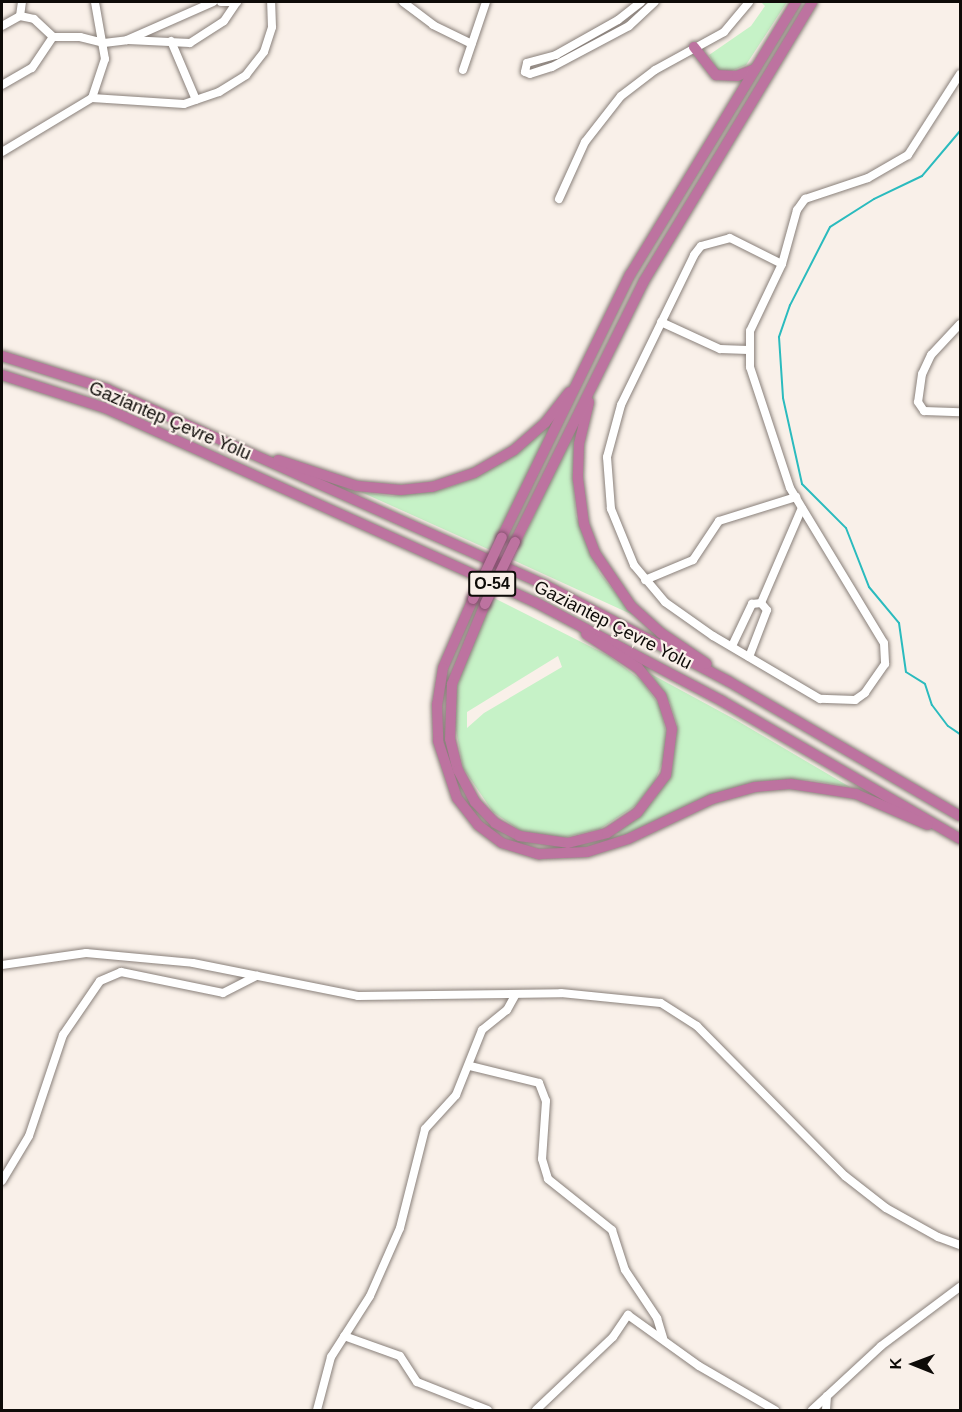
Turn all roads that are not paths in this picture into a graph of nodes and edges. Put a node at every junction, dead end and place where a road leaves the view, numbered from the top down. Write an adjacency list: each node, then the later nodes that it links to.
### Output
1 (21, 2): 14 (street)
2 (95, 2): 19 (street)
3 (213, 2): 17 (street)
4 (221, 2): 5 (street)
5 (237, 2): 18 (street)
6 (271, 2): 27 (street)
7 (403, 2): 20 (street)
8 (486, 2): 20 (street)
9 (640, 2): 10 (street)
10 (655, 2)
11 (749, 2): 21 (street)
12 (796, 2): 22 (highway)
13 (812, 2): 34 (highway)
14 (20, 16): 15 (street); 16 (street)
15 (2, 26)
16 (53, 37): 19 (street); 25 (street)
17 (127, 40): 18 (street); 19 (street)
18 (171, 41): 27 (street)
19 (104, 43): 26 (street)
20 (472, 44): 23 (street)
21 (694, 47): 22 (highway); 29 (street)
22 (755, 69): 33 (highway)
23 (463, 70)
24 (960, 74): 30 (street)
25 (2, 85)
26 (92, 98): 27 (street); 28 (street)
27 (196, 100)
28 (2, 152)
29 (559, 199)
30 (782, 264): 31 (street); 35 (street)
31 (661, 322): 35 (street); 42 (street)
32 (960, 324): 38 (street)
33 (604, 329): 39 (highway); 49 (highway, bridge)
34 (617, 334): 43 (highway, bridge); 47 (highway)
35 (747, 350): 40 (street)
36 (2, 356): 39 (highway, Gaziantep Çevre Yolu / O-54)
37 (2, 375): 43 (highway, Gaziantep Çevre Yolu / O-54)
38 (960, 412)
39 (256, 455): 47 (highway, Gaziantep Çevre Yolu / O-54)
40 (795, 497): 41 (street); 42 (street)
41 (802, 508): 44 (street); 46 (street)
42 (645, 580): 45 (street)
43 (535, 602): 49 (highway, Gaziantep Çevre Yolu / O-54)
44 (761, 603): 45 (street); 46 (street)
45 (732, 646): 46 (street)
46 (749, 657)
47 (728, 681): 48 (highway, Gaziantep Çevre Yolu / O-54)
48 (960, 816)
49 (940, 828): 50 (highway, Gaziantep Çevre Yolu / O-54)
50 (960, 839)
51 (2, 965): 52 (street)
52 (257, 976): 53 (street); 55 (street)
53 (516, 994): 54 (street); 56 (street)
54 (470, 1066): 58 (street); 59 (street)
55 (2, 1181)
56 (960, 1245)
57 (960, 1287): 60 (street)
58 (344, 1336): 61 (street); 62 (street)
59 (663, 1338): 63 (street); 64 (street)
60 (827, 1396): 65 (street); 66 (street)
61 (317, 1410)
62 (488, 1410)
63 (536, 1410)
64 (775, 1410)
65 (812, 1410)
66 (826, 1410)

